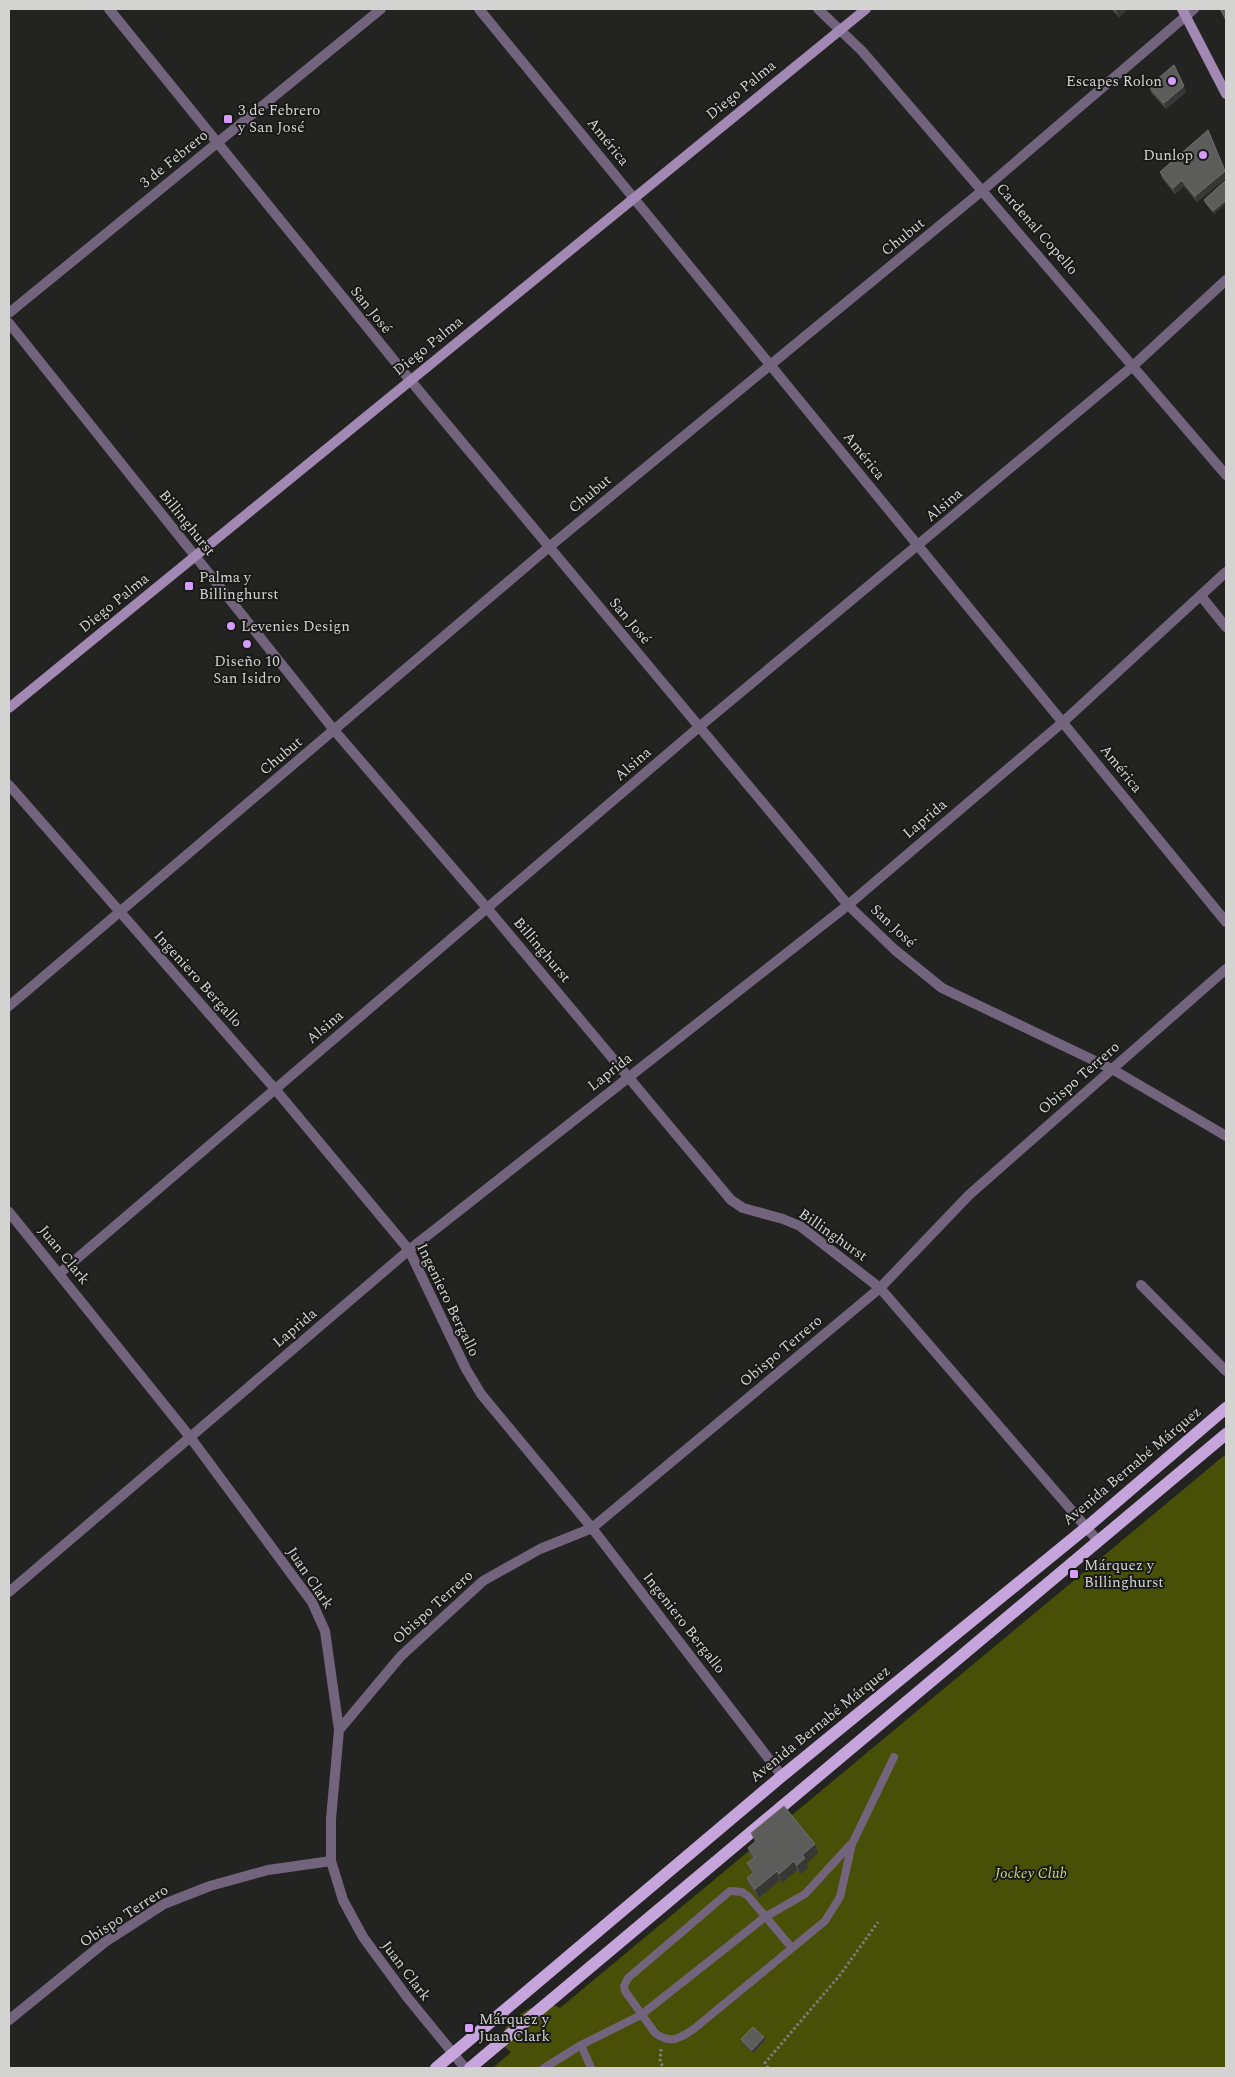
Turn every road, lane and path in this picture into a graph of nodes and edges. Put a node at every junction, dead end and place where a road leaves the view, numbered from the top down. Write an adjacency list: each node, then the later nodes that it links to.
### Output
1 (109, 9): 10 (street, San José)
2 (382, 9): 10 (street, 3 de Febrero)
3 (479, 9): 12 (street, América)
4 (818, 9): 8 (street, Cardenal Copello)
5 (866, 9): 8 (main road, Diego Palma)
6 (1194, 9): 7 (street, Chubut)
7 (1184, 12): 9 (main road); 11 (street, Chubut)
8 (840, 30): 11 (street, Cardenal Copello); 12 (main road, Diego Palma)
9 (1226, 94)
10 (217, 143): 14 (street, 3 de Febrero); 18 (street, San José)
11 (983, 190): 16 (street, Chubut); 17 (street, Cardenal Copello)
12 (633, 198): 16 (street, América); 18 (main road, Diego Palma)
13 (1226, 280): 17 (street, Alsina)
14 (9, 314)
15 (9, 323): 22 (street, Billinghurst)
16 (771, 365): 20 (street, América); 21 (street, Chubut)
17 (1134, 365): 19 (street, Cardenal Copello); 20 (street, Alsina)
18 (410, 380): 21 (street, San José); 22 (main road, Diego Palma)
19 (1226, 475)
20 (918, 546): 27 (street, América); 28 (street, Alsina)
21 (549, 548): 28 (street, San José); 29 (street, Chubut)
22 (195, 556): 26 (main road, Diego Palma); 29 (street, Billinghurst)
23 (1226, 572): 24 (street, Laprida)
24 (1202, 596): 25 (street); 27 (street, Laprida)
25 (1226, 627)
26 (9, 708)
27 (1063, 722): 31 (street, Laprida); 34 (street, América)
28 (699, 727): 31 (street, San José); 32 (street, Alsina)
29 (334, 730): 32 (street, Billinghurst); 33 (street, Chubut)
30 (9, 785): 33 (street, Ingeniero Bergallo)
31 (848, 905): 37 (street, San José); 38 (street, Laprida)
32 (487, 908): 38 (street, Billinghurst); 39 (street, Alsina)
33 (119, 913): 36 (street, Chubut); 39 (street, Ingeniero Bergallo)
34 (1226, 922)
35 (1226, 970): 37 (street, Obispo Terrero)
36 (9, 1006)
37 (1112, 1069): 40 (street, San José); 45 (street, Obispo Terrero)
38 (629, 1076): 42 (street, Laprida); 45 (street, Billinghurst)
39 (275, 1089): 42 (street, Ingeniero Bergallo); 43 (street, Alsina)
40 (1226, 1136)
41 (9, 1212): 43 (street, Juan Clark)
42 (409, 1250): 49 (street, Laprida); 51 (street, Ingeniero Bergallo)
43 (60, 1273): 49 (street, Juan Clark)
44 (1141, 1285): 46 (street)
45 (880, 1288): 50 (street, Billinghurst); 51 (street, Obispo Terrero)
46 (1226, 1371)
47 (1226, 1408): 50 (main road, Avenida Bernabé Márquez)
48 (1226, 1434): 52 (main road)
49 (190, 1437): 53 (street, Laprida); 54 (street, Juan Clark)
50 (1086, 1526): 52 (street, Billinghurst); 56 (main road, Avenida Bernabé Márquez)
51 (592, 1528): 54 (street, Obispo Terrero); 56 (street, Ingeniero Bergallo)
52 (1098, 1541): 69 (main road)
53 (9, 1592)
54 (339, 1730): 58 (street, Juan Clark)
55 (894, 1757): 57 (lane)
56 (782, 1776): 66 (main road, Avenida Bernabé Márquez)
57 (852, 1844): 59 (lane); 61 (lane)
58 (331, 1861): 63 (street, Obispo Terrero); 66 (street, Juan Clark)
59 (765, 1917): 61 (lane); 62 (lane); 62 (lane)
60 (878, 1922): 73 (path)
61 (792, 1948): 64 (lane)
62 (641, 2014): 64 (lane); 65 (lane)
63 (9, 2020)
64 (662, 2038): 72 (path)
65 (581, 2045): 70 (lane); 71 (lane)
66 (453, 2054): 67 (main road, Avenida Bernabé Márquez); 68 (street, Juan Clark)
67 (436, 2068)
68 (465, 2068)
69 (470, 2068)
70 (544, 2068)
71 (591, 2068)
72 (664, 2068)
73 (768, 2068)

